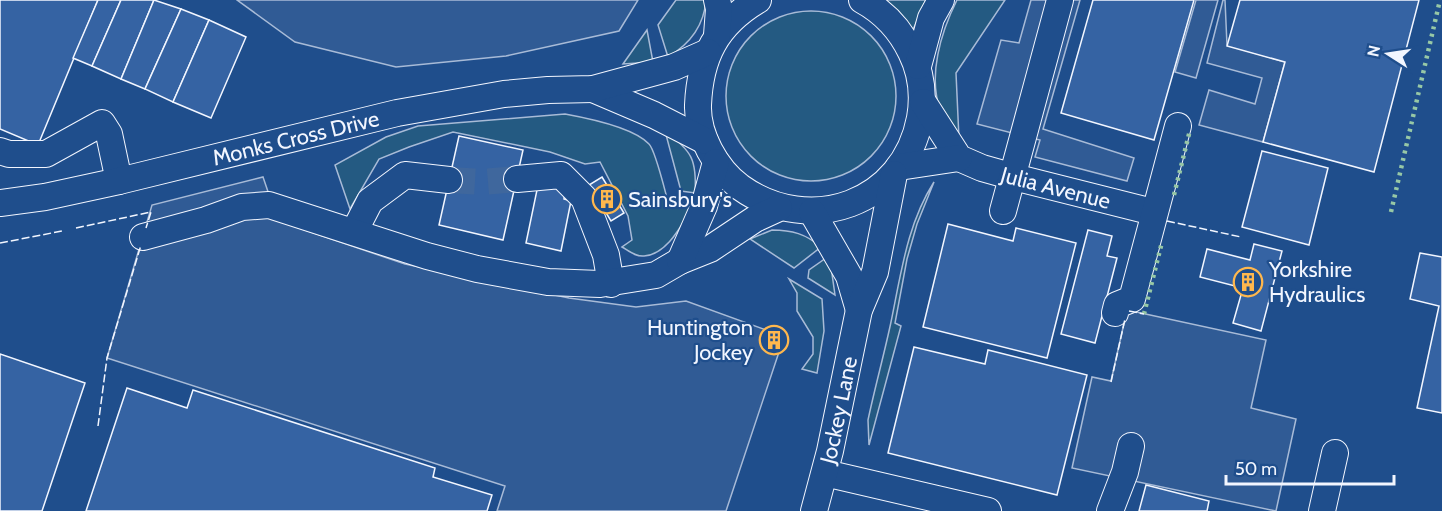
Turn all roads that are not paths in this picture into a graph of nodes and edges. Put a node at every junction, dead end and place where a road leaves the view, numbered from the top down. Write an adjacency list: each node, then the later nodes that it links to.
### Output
1 (717, 0): 6 (street)
2 (758, 0): 6 (street)
3 (862, 0): 7 (street)
4 (941, 0): 7 (street)
5 (1060, 0): 15 (street)
6 (712, 43): 8 (street, Monks Cross Drive); 12 (street)
7 (918, 66): 9 (street)
8 (593, 89): 12 (street, Monks Cross Drive); 18 (street, Monks Cross Drive)
9 (922, 102): 13 (street); 14 (street)
10 (1178, 126): 23 (street)
11 (0, 151): 18 (street)
12 (711, 151): 20 (street); 26 (street)
13 (959, 158): 14 (street); 15 (street, Julia Avenue)
14 (897, 171): 22 (street); 28 (street, Jockey Lane)
15 (1014, 177): 21 (street); 23 (street, Julia Avenue)
16 (517, 179): 27 (street)
17 (449, 180): 24 (street)
18 (119, 181): 19 (street, Monks Cross Drive)
19 (0, 203)
20 (779, 208): 22 (street); 26 (street)
21 (1003, 211)
22 (812, 212): 28 (street, Jockey Lane)
23 (1158, 216): 29 (street)
24 (354, 232): 25 (street); 27 (street)
25 (143, 237)
26 (680, 261): 27 (street)
27 (611, 284)
28 (859, 310): 32 (street, Jockey Lane)
29 (1116, 313)
30 (1131, 446): 36 (street)
31 (1335, 453): 37 (street)
32 (825, 473): 33 (street); 34 (street, Jockey Lane)
33 (959, 508): 35 (street)
34 (814, 511)
35 (988, 511)
36 (1110, 511)
37 (1322, 511)

